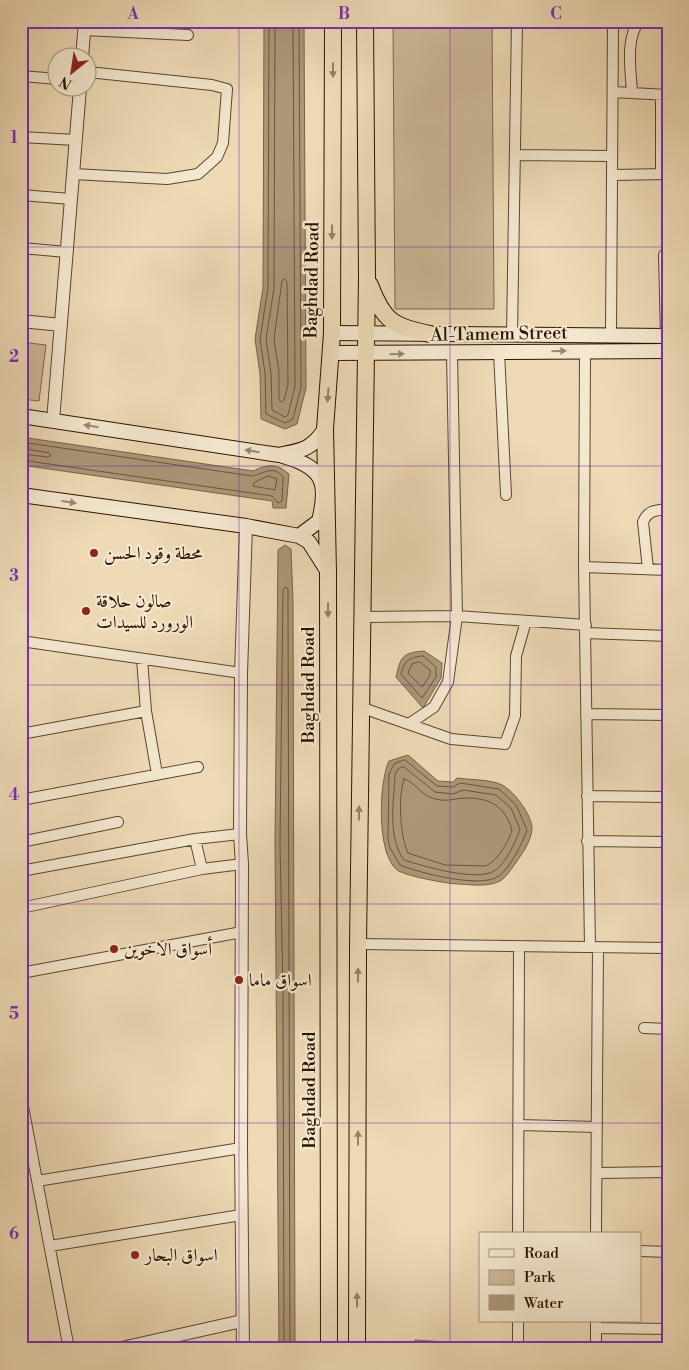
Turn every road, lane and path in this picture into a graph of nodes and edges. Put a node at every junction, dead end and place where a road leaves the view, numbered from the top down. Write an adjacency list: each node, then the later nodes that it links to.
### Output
1 (333, 21): 31 (highway, Baghdad Road, one-way to 31)
2 (365, 21): 28 (highway)
3 (517, 21): 18 (street)
4 (613, 21): 12 (street)
5 (639, 21): 13 (street)
6 (85, 26): 7 (street); 8 (street)
7 (188, 35)
8 (83, 48)
9 (98, 73): 20 (street)
10 (21, 76): 11 (street)
11 (48, 78)
12 (613, 92): 13 (street); 19 (street)
13 (632, 93): 14 (street)
14 (664, 95): 21 (street)
15 (79, 98): 17 (street)
16 (21, 136): 17 (street)
17 (76, 140): 20 (street)
18 (515, 155): 19 (street); 34 (street)
19 (612, 156): 22 (street)
20 (73, 174): 24 (street)
21 (664, 174): 22 (street)
22 (612, 175): 35 (street)
23 (21, 195): 24 (street)
24 (71, 199): 26 (street)
25 (21, 248): 26 (street)
26 (67, 252): 30 (street)
27 (668, 255): 36 (street)
28 (367, 277): 32 (highway); 33 (highway)
29 (21, 322): 30 (street)
30 (61, 324): 44 (street)
31 (332, 333): 32 (main road, Al-Tamem Street); 40 (highway, Baghdad Road)
32 (366, 333): 33 (main road, Al-Tamem Street); 42 (highway)
33 (430, 334): 34 (main road, Al-Tamem Street)
34 (512, 335): 35 (main road, Al-Tamem Street)
35 (611, 335): 36 (main road, Al-Tamem Street)
36 (667, 336)
37 (585, 351): 38 (main road, Al-Tamem Street); 39 (main road, Al-Tamem Street, one-way to 37); 52 (street)
38 (668, 351)
39 (499, 352): 41 (main road, Al-Tamem Street); 48 (street)
40 (331, 353): 42 (main road, Al-Tamem Street); 45 (highway, Baghdad Road, one-way to 45)
41 (452, 353): 42 (main road, Al-Tamem Street, one-way to 41); 56 (street)
42 (364, 354): 57 (highway)
43 (21, 416): 44 (main road)
44 (53, 421): 46 (main road, one-way to 44)
45 (326, 429): 46 (main road); 55 (highway, Baghdad Road)
46 (279, 455): 51 (main road)
47 (21, 495): 50 (main road, one-way to 50)
48 (506, 495)
49 (668, 509): 53 (street)
50 (246, 526): 51 (main road); 63 (street)
51 (299, 536): 55 (main road)
52 (584, 566): 53 (street); 59 (street)
53 (648, 569): 54 (street)
54 (668, 570)
55 (328, 572): 114 (highway, Baghdad Road, one-way to 114)
56 (457, 616): 57 (street); 58 (street); 68 (street)
57 (361, 617): 64 (highway)
58 (526, 621): 59 (street); 68 (street)
59 (586, 629): 60 (street); 66 (street)
60 (668, 636)
61 (21, 641): 62 (street)
62 (142, 659): 63 (street); 65 (street)
63 (241, 673): 76 (street)
64 (360, 707): 68 (street); 86 (highway, one-way to 64)
65 (146, 711): 69 (street); 71 (street)
66 (586, 714): 67 (street); 72 (street)
67 (668, 715)
68 (409, 724)
69 (21, 734)
70 (198, 767): 71 (street)
71 (157, 774): 74 (street)
72 (587, 796): 73 (street); 78 (street)
73 (668, 797)
74 (21, 800)
75 (118, 822): 79 (street)
76 (240, 834): 77 (street); 81 (street)
77 (195, 839): 82 (street); 83 (street)
78 (587, 841): 80 (street); 88 (street)
79 (21, 842)
80 (668, 842)
81 (242, 864): 82 (street); 85 (street)
82 (202, 869): 84 (street)
83 (21, 871)
84 (21, 908)
85 (242, 932): 90 (street); 96 (street)
86 (358, 944): 87 (street); 115 (highway, one-way to 86)
87 (518, 946): 88 (street); 94 (street)
88 (594, 947): 89 (street); 95 (street)
89 (668, 948)
90 (21, 973)
91 (644, 1028): 92 (street)
92 (668, 1030)
93 (21, 1096): 99 (street)
94 (518, 1125): 95 (street); 101 (street)
95 (597, 1127): 98 (street)
96 (240, 1148): 99 (street); 100 (street)
97 (668, 1172): 98 (street)
98 (597, 1173): 102 (street)
99 (37, 1181): 103 (street)
100 (241, 1215): 103 (street); 106 (street)
101 (518, 1232)
102 (596, 1232)
103 (50, 1246): 111 (street)
104 (642, 1251): 105 (street)
105 (668, 1252)
106 (242, 1322): 110 (street); 113 (street)
107 (518, 1322): 116 (street)
108 (596, 1325): 109 (street); 117 (street)
109 (668, 1329)
110 (140, 1346): 112 (street)
111 (69, 1349)
112 (117, 1349)
113 (243, 1349)
114 (329, 1349)
115 (357, 1349)
116 (518, 1349)
117 (596, 1349)

